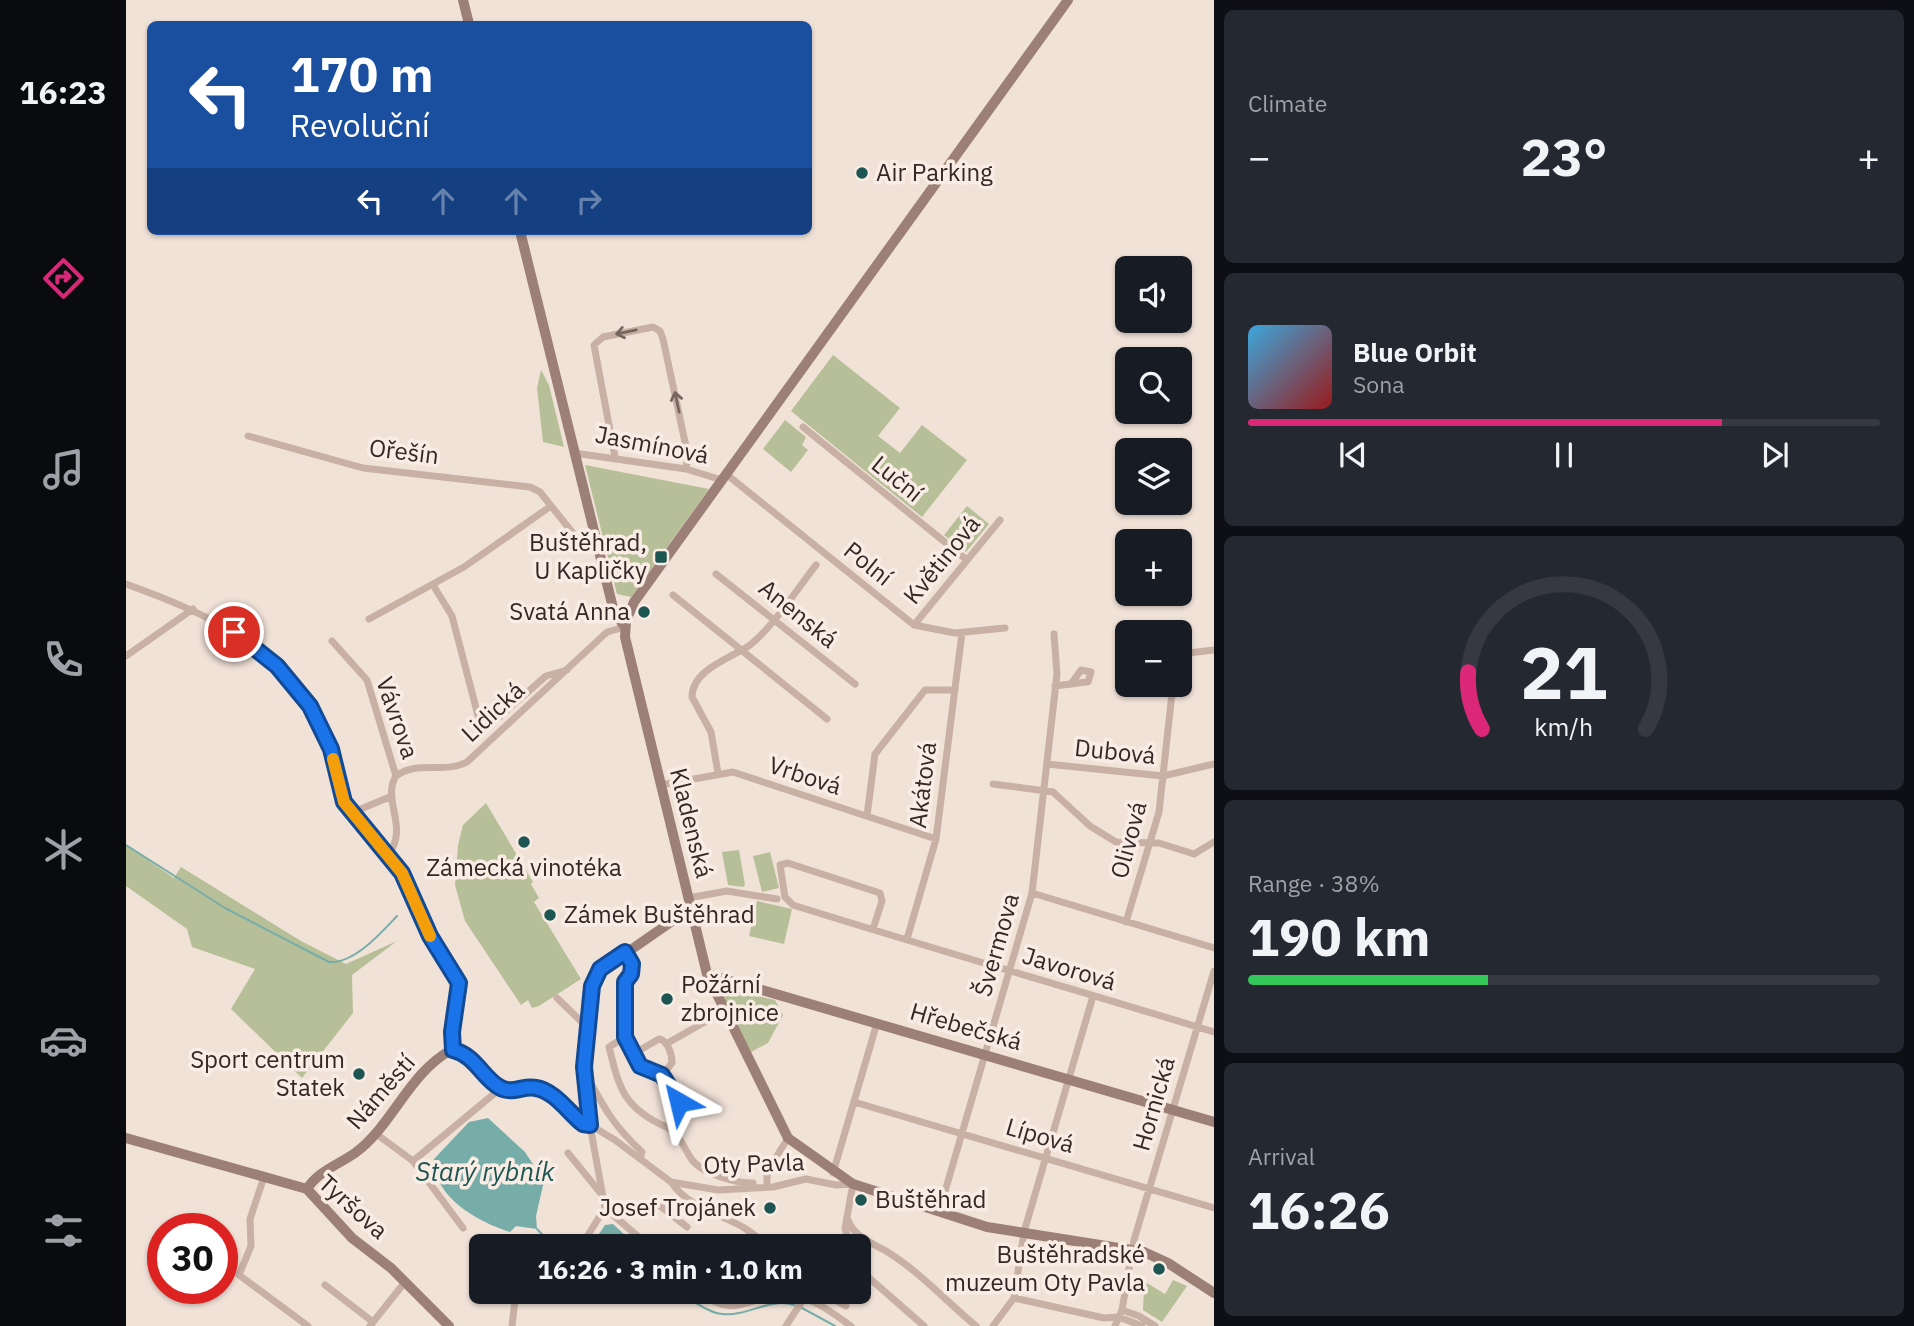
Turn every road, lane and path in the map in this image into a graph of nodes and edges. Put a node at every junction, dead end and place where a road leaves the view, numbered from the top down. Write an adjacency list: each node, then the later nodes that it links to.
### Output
1 (463, 0): 3 (street)
2 (1068, 0): 10 (street)
3 (468, 21)
4 (521, 235): 7 (street)
5 (803, 427): 14 (street, Luční)
6 (248, 436): 11 (street, Ořešín)
7 (574, 453): 8 (street, Jasmínová); 13 (street)
8 (615, 457): 9 (street, Jasmínová); 9 (street, one-way to 8)
9 (685, 469): 10 (street, Jasmínová)
10 (724, 477): 23 (street, Polní); 24 (street)
11 (551, 506): 13 (street, Ořešín); 18 (street)
12 (1000, 520): 14 (street, Květinová)
13 (595, 538): 24 (street)
14 (967, 560): 23 (street, Květinová)
15 (816, 565): 22 (street)
16 (716, 574): 22 (street, Anenská)
17 (126, 583): 20 (street)
18 (433, 585): 21 (street); 33 (street, Lidická)
19 (673, 595): 29 (street)
20 (192, 609): 32 (street); 49 (street)
21 (369, 619)
22 (773, 619): 29 (street); 34 (street, Anenská)
23 (914, 625): 26 (street, Polní)
24 (625, 627): 33 (street, Lidická); 46 (street, Kladenská)
25 (1005, 628): 26 (street, Polní)
26 (962, 633): 37 (street, Akátová)
27 (1054, 634): 36 (street, Dubová)
28 (332, 641): 43 (street, Vávrova)
29 (741, 650): 39 (street); 42 (street)
30 (1214, 650): 31 (street)
31 (1192, 653)
32 (126, 656)
33 (567, 670): 43 (street, Lidická)
34 (855, 684)
35 (1071, 684): 36 (street)
36 (1055, 686): 40 (street, Dubová)
37 (955, 690): 50 (street); 51 (street, Akátová)
38 (1172, 697): 44 (street, Olivová)
39 (827, 719)
40 (1047, 764): 44 (street, Dubová); 47 (street, Švermova)
41 (1214, 764): 44 (street, Dubová)
42 (718, 773): 46 (street, Vrbová); 50 (street, Vrbová)
43 (396, 776): 48 (street)
44 (1163, 776): 53 (street, Olivová)
45 (993, 784): 47 (street)
46 (660, 785): 56 (street, Kladenská)
47 (1044, 789): 53 (street); 55 (street, Švermova)
48 (393, 796): 49 (street); 54 (street)
49 (351, 813): 54 (street)
50 (867, 817): 51 (street, Vrbová)
51 (936, 839): 61 (street, Akátová)
52 (1214, 842): 53 (street)
53 (1150, 844): 59 (street, Olivová)
54 (388, 855): 76 (street)
55 (1032, 893): 59 (street); 64 (street, Švermova)
56 (688, 898): 57 (street); 58 (street, Kladenská)
57 (777, 899)
58 (691, 912): 63 (street); 66 (street, Kladenská)
59 (1126, 922): 62 (street)
60 (873, 929): 60 (street, Javorová); 61 (street, Javorová)
61 (907, 939): 64 (street, Javorová)
62 (1214, 948)
63 (625, 952): 72 (street); 74 (street)
64 (1009, 971): 67 (street, Javorová); 78 (street, Švermova)
65 (1214, 971): 71 (street, Hornická)
66 (707, 974): 69 (street, Kladenská); 70 (street, Hřebečská)
67 (1093, 996): 71 (street, Javorová); 81 (street)
68 (557, 998): 72 (street)
69 (724, 1011): 75 (street); 91 (street, Kladenská)
70 (877, 1023): 78 (street, Hřebečská); 83 (street)
71 (1197, 1027): 73 (street, Javorová); 84 (street, Hornická)
72 (588, 1028): 79 (street)
73 (1214, 1032)
74 (625, 1037): 77 (street); 87 (street)
75 (666, 1044): 77 (street); 80 (street)
76 (453, 1050): 82 (street); 88 (street, Náměstí)
77 (633, 1054): 80 (street)
78 (985, 1054): 81 (street, Hřebečská); 89 (street, Švermova)
79 (584, 1071): 86 (street); 94 (street)
80 (662, 1075): 87 (street)
81 (1068, 1079): 84 (street, Hřebečská); 93 (street)
82 (501, 1088): 86 (street); 95 (street)
83 (854, 1102): 89 (street, Lípová); 96 (street)
84 (1173, 1110): 85 (street, Hřebečská); 102 (street, Hornická)
85 (1214, 1122)
86 (590, 1125): 94 (street, Oty Pavla); 103 (street)
87 (674, 1132): 100 (street)
88 (375, 1133): 95 (street); 101 (street, Náměstí)
89 (962, 1134): 93 (street, Lípová); 106 (street, Švermova)
90 (126, 1138): 97 (street, Tyršova)
91 (788, 1138): 96 (street, Kladenská); 100 (street)
92 (568, 1153): 103 (street)
93 (1045, 1158): 102 (street, Lípová); 110 (street)
94 (640, 1159): 98 (street, Oty Pavla)
95 (413, 1161): 109 (street)
96 (833, 1173): 99 (street, Kladenská)
97 (264, 1177): 101 (street, Tyršova); 130 (street)
98 (671, 1182): 100 (street, Oty Pavla); 113 (street)
99 (853, 1184): 100 (street, Oty Pavla); 106 (street, Kladenská); 107 (street)
100 (766, 1185)
101 (307, 1189): 117 (street, Tyršova)
102 (1149, 1189): 105 (street, Lípová); 115 (street, Hornická)
103 (604, 1197): 104 (street)
104 (605, 1208): 108 (street); 111 (street); 112 (street)
105 (1214, 1208)
106 (939, 1212): 110 (street, Kladenská)
107 (848, 1219): 114 (street); 136 (street)
108 (687, 1227)
109 (463, 1228)
110 (1024, 1232): 115 (street, Kladenská); 120 (street)
111 (589, 1234)
112 (635, 1234)
113 (753, 1234)
114 (846, 1234)
115 (1133, 1249): 119 (street, Kladenská); 128 (street, Hornická)
116 (871, 1280): 135 (street)
117 (405, 1282): 129 (street); 131 (street, Tyršova)
118 (325, 1285): 129 (street)
119 (1214, 1293)
120 (1014, 1298): 128 (street); 137 (street)
121 (515, 1304): 132 (street)
122 (719, 1304): 123 (street)
123 (741, 1304)
124 (800, 1304): 133 (street)
125 (819, 1304): 134 (street)
126 (842, 1304): 127 (street)
127 (846, 1306)
128 (1120, 1314): 138 (street, Hornická); 139 (street); 140 (street)
129 (372, 1324)
130 (308, 1326)
131 (449, 1326)
132 (512, 1326)
133 (786, 1326)
134 (851, 1326)
135 (924, 1326)
136 (976, 1326)
137 (993, 1326)
138 (1115, 1326)
139 (1142, 1326)
140 (1155, 1326)

